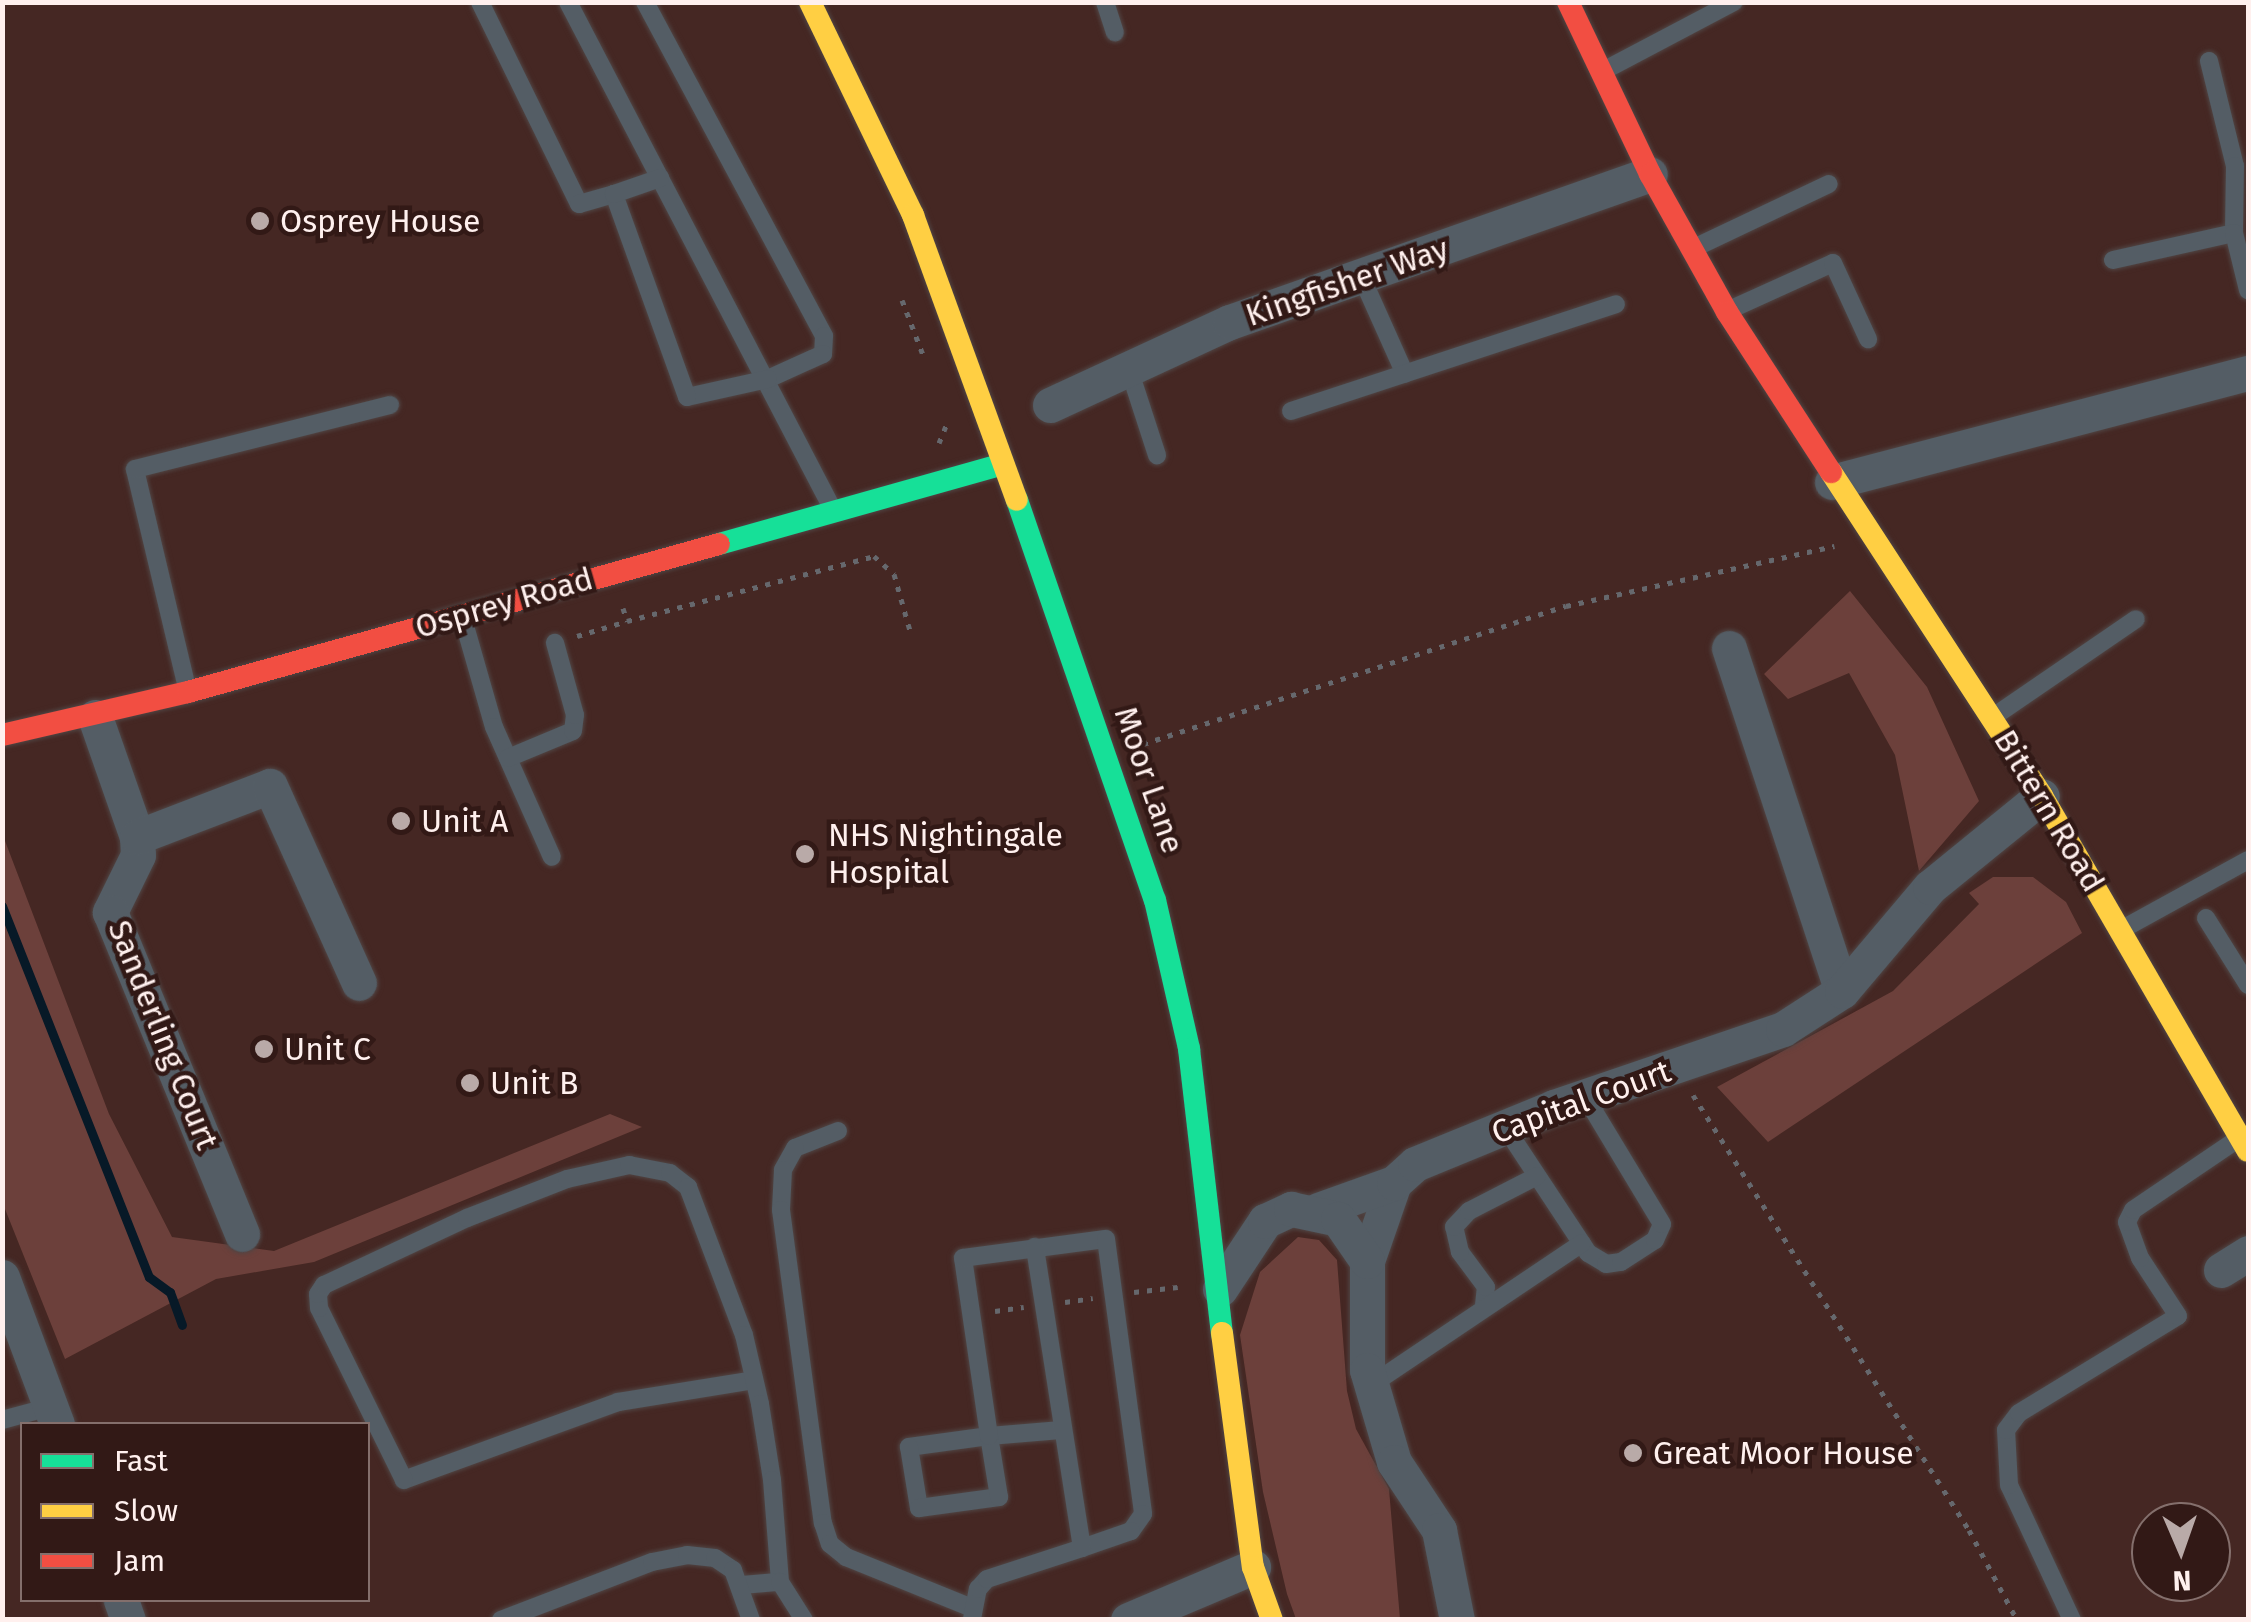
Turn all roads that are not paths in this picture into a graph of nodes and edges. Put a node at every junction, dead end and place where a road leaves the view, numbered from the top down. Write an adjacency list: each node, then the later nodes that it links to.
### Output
1 (480, 2): 14 (lane)
2 (568, 2): 12 (lane)
3 (645, 2): 26 (lane)
4 (810, 2): 31 (street, Moor Lane)
5 (1105, 2): 8 (lane)
6 (1568, 2): 10 (street, Bittern Road)
7 (1734, 2): 10 (lane)
8 (1115, 32)
9 (2208, 61): 15 (lane)
10 (1601, 72): 11 (street, Bittern Road)
11 (1650, 174): 16 (street, Bittern Road); 18 (street, Kingfisher Way)
12 (660, 178): 14 (lane); 26 (lane)
13 (1829, 184): 16 (lane)
14 (614, 194): 26 (lane)
15 (2234, 233): 17 (lane); 19 (lane)
16 (1691, 249): 21 (street, Bittern Road)
17 (2114, 260)
18 (1362, 278): 23 (street, Kingfisher Way); 24 (lane)
19 (2248, 290)
20 (1616, 304): 24 (lane)
21 (1727, 312): 22 (lane); 32 (street, Bittern Road)
22 (1868, 339)
23 (1128, 366): 28 (street, Kingfisher Way); 30 (lane)
24 (1405, 374): 29 (lane)
25 (2248, 374): 32 (street)
26 (768, 380): 33 (lane)
27 (390, 405): 38 (lane)
28 (1050, 405)
29 (1291, 411)
30 (1157, 456)
31 (1003, 464): 33 (street, Osprey Road); 65 (street, Moor Lane)
32 (1832, 482): 41 (street, Bittern Road)
33 (832, 509): 34 (street, Osprey Road)
34 (462, 615): 38 (street, Osprey Road); 43 (lane)
35 (2136, 619): 41 (lane)
36 (555, 643): 43 (lane)
37 (1729, 648): 52 (street)
38 (188, 692): 40 (street, Osprey Road)
39 (2, 707): 42 (lane)
40 (95, 717): 42 (street, Osprey Road); 45 (street)
41 (1993, 717): 44 (street, Bittern Road)
42 (6, 734)
43 (508, 758): 46 (lane)
44 (2042, 796): 49 (street, Bittern Road); 52 (street, Capital Court)
45 (137, 837): 50 (street); 60 (street, Sanderling Court)
46 (552, 857)
47 (2248, 860): 49 (lane)
48 (2206, 918): 51 (lane)
49 (2119, 931): 56 (street, Bittern Road)
50 (359, 983)
51 (2248, 984)
52 (1842, 991): 53 (street, Capital Court)
53 (1586, 1098): 54 (street, Capital Court); 61 (lane)
54 (1505, 1128): 57 (lane); 58 (street, Capital Court)
55 (838, 1131): 77 (lane)
56 (2246, 1140): 84 (lane)
57 (1537, 1176): 61 (lane); 66 (lane)
58 (1394, 1182): 59 (street, Capital Court); 63 (street)
59 (1318, 1210): 63 (street); 65 (street, Capital Court)
60 (242, 1234)
61 (1582, 1242): 66 (lane)
62 (1035, 1247): 71 (lane); 72 (lane); 73 (lane)
63 (1367, 1261): 68 (street)
64 (2, 1277): 69 (street)
65 (1220, 1289): 74 (street, Moor Lane)
66 (1484, 1305): 68 (lane)
67 (754, 1380): 67 (lane); 75 (lane)
68 (1371, 1385): 83 (street)
69 (54, 1416): 70 (lane)
70 (2, 1420)
71 (1061, 1430): 72 (lane); 73 (lane)
72 (989, 1436): 72 (lane)
73 (1082, 1548): 77 (lane)
74 (1254, 1567): 81 (street); 82 (street, Moor Lane)
75 (780, 1582): 76 (lane); 80 (lane)
76 (742, 1585): 78 (lane); 79 (lane)
77 (972, 1614)
78 (502, 1620)
79 (751, 1620)
80 (804, 1620)
81 (1128, 1620)
82 (1272, 1620)
83 (1457, 1620)
84 (2072, 1620)

